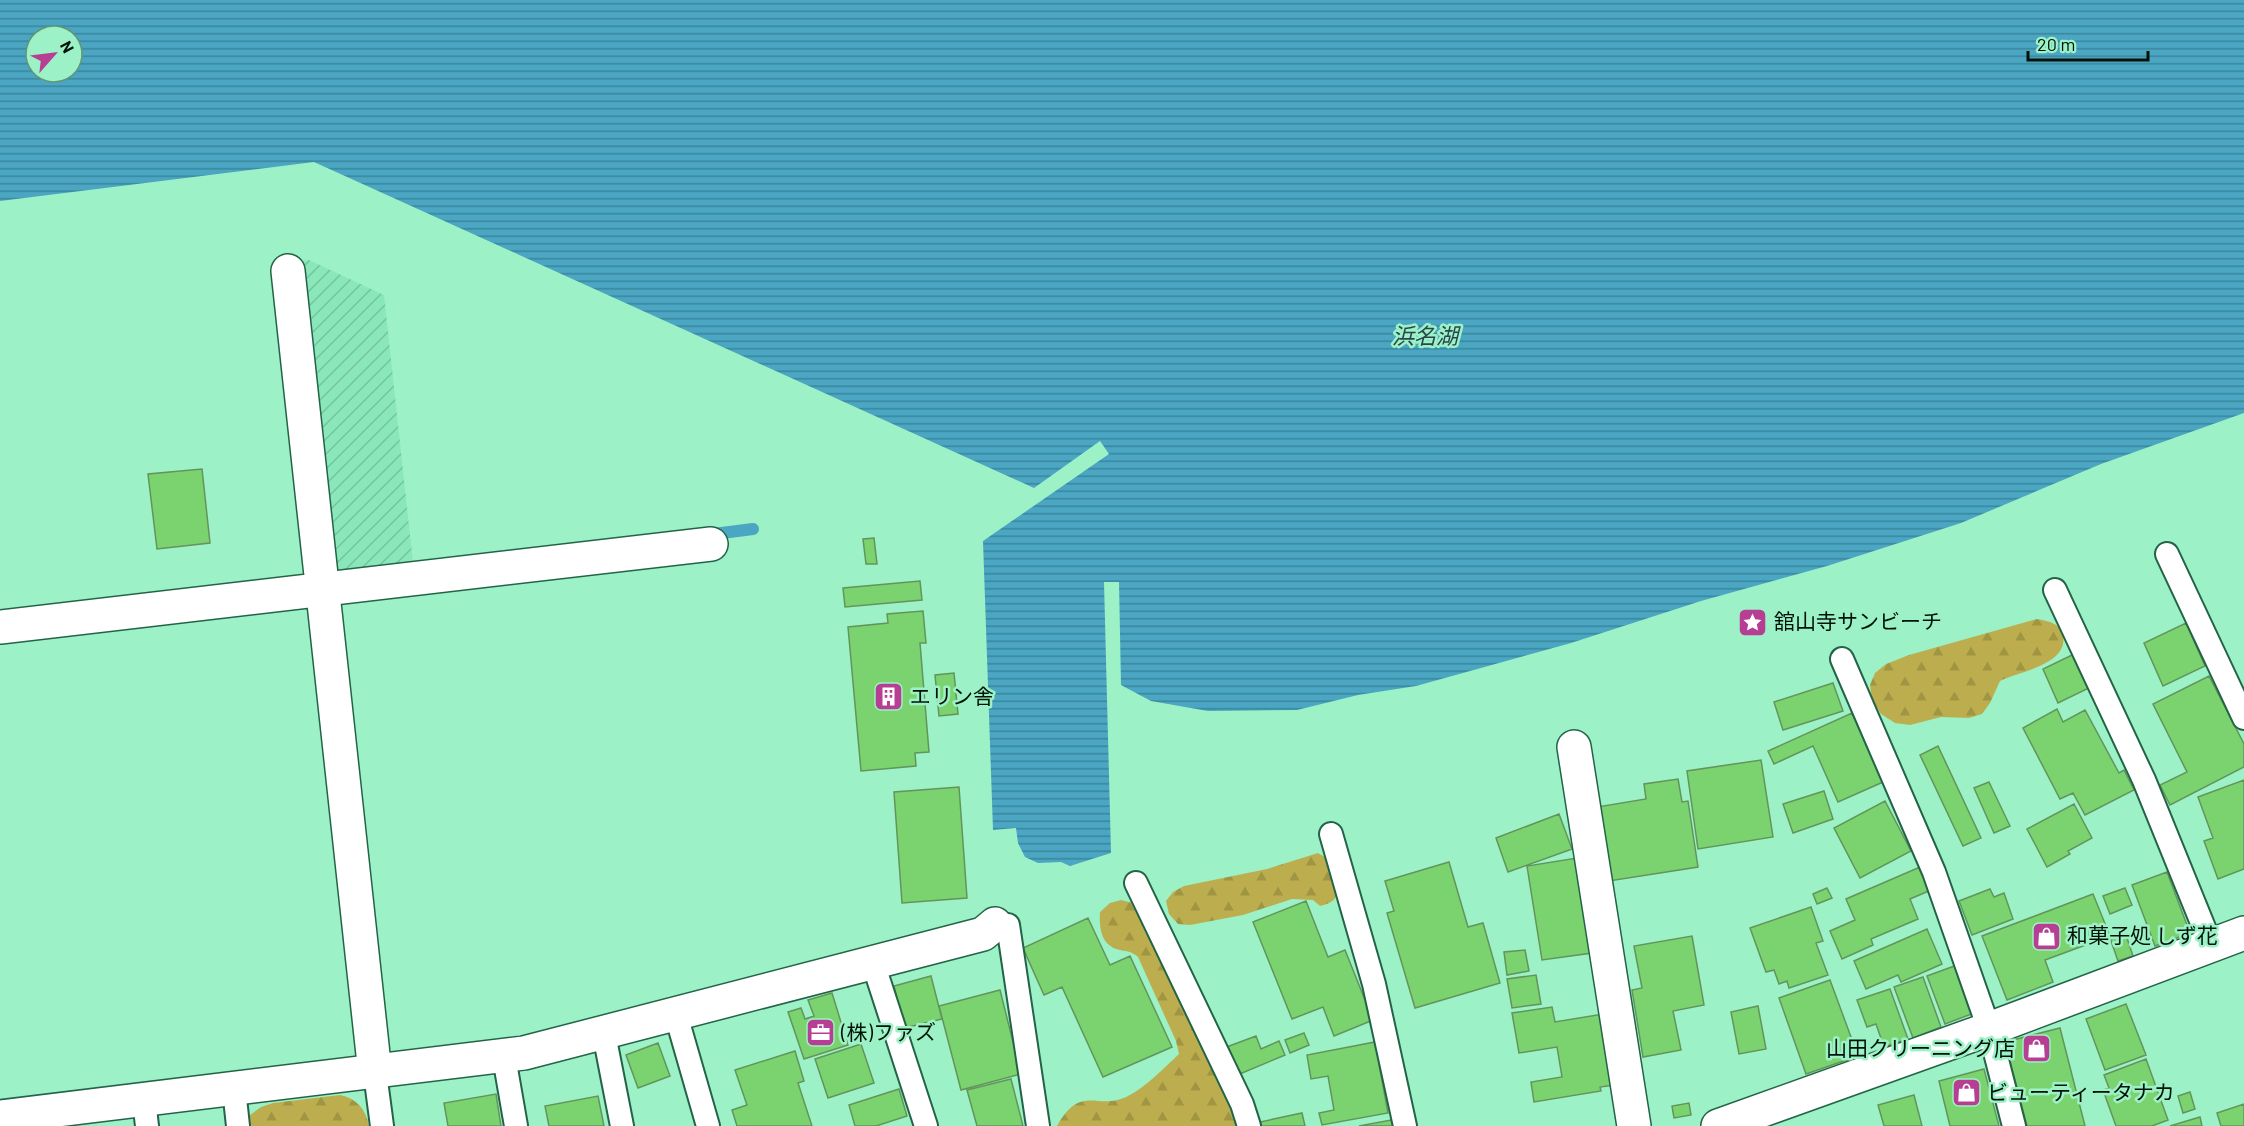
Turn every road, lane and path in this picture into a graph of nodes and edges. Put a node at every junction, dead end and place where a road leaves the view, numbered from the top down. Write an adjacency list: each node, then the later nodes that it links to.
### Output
1 (288, 271): 4 (street)
2 (711, 544): 4 (street)
3 (2167, 554): 8 (lane)
4 (322, 589): 6 (street); 20 (street)
5 (2055, 590): 14 (lane)
6 (0, 627)
7 (1842, 659): 17 (lane)
8 (2244, 718)
9 (1574, 747): 33 (street)
10 (1330, 834): 32 (lane)
11 (1136, 883): 31 (lane)
12 (1002, 924): 15 (street); 30 (lane)
13 (2244, 933): 14 (street)
14 (2211, 945): 17 (street)
15 (873, 963): 16 (street); 29 (lane)
16 (676, 1015): 18 (street); 28 (lane)
17 (1989, 1029): 34 (street); 35 (lane)
18 (604, 1034): 19 (street); 27 (lane)
19 (504, 1057): 20 (street); 26 (lane)
20 (375, 1072): 21 (street); 25 (lane)
21 (234, 1089): 22 (street); 24 (lane)
22 (145, 1113): 23 (street)
23 (8, 1120)
24 (238, 1126)
25 (382, 1126)
26 (516, 1126)
27 (622, 1126)
28 (708, 1126)
29 (926, 1126)
30 (1038, 1126)
31 (1249, 1126)
32 (1405, 1126)
33 (1634, 1126)
34 (1718, 1126)
35 (2014, 1126)

